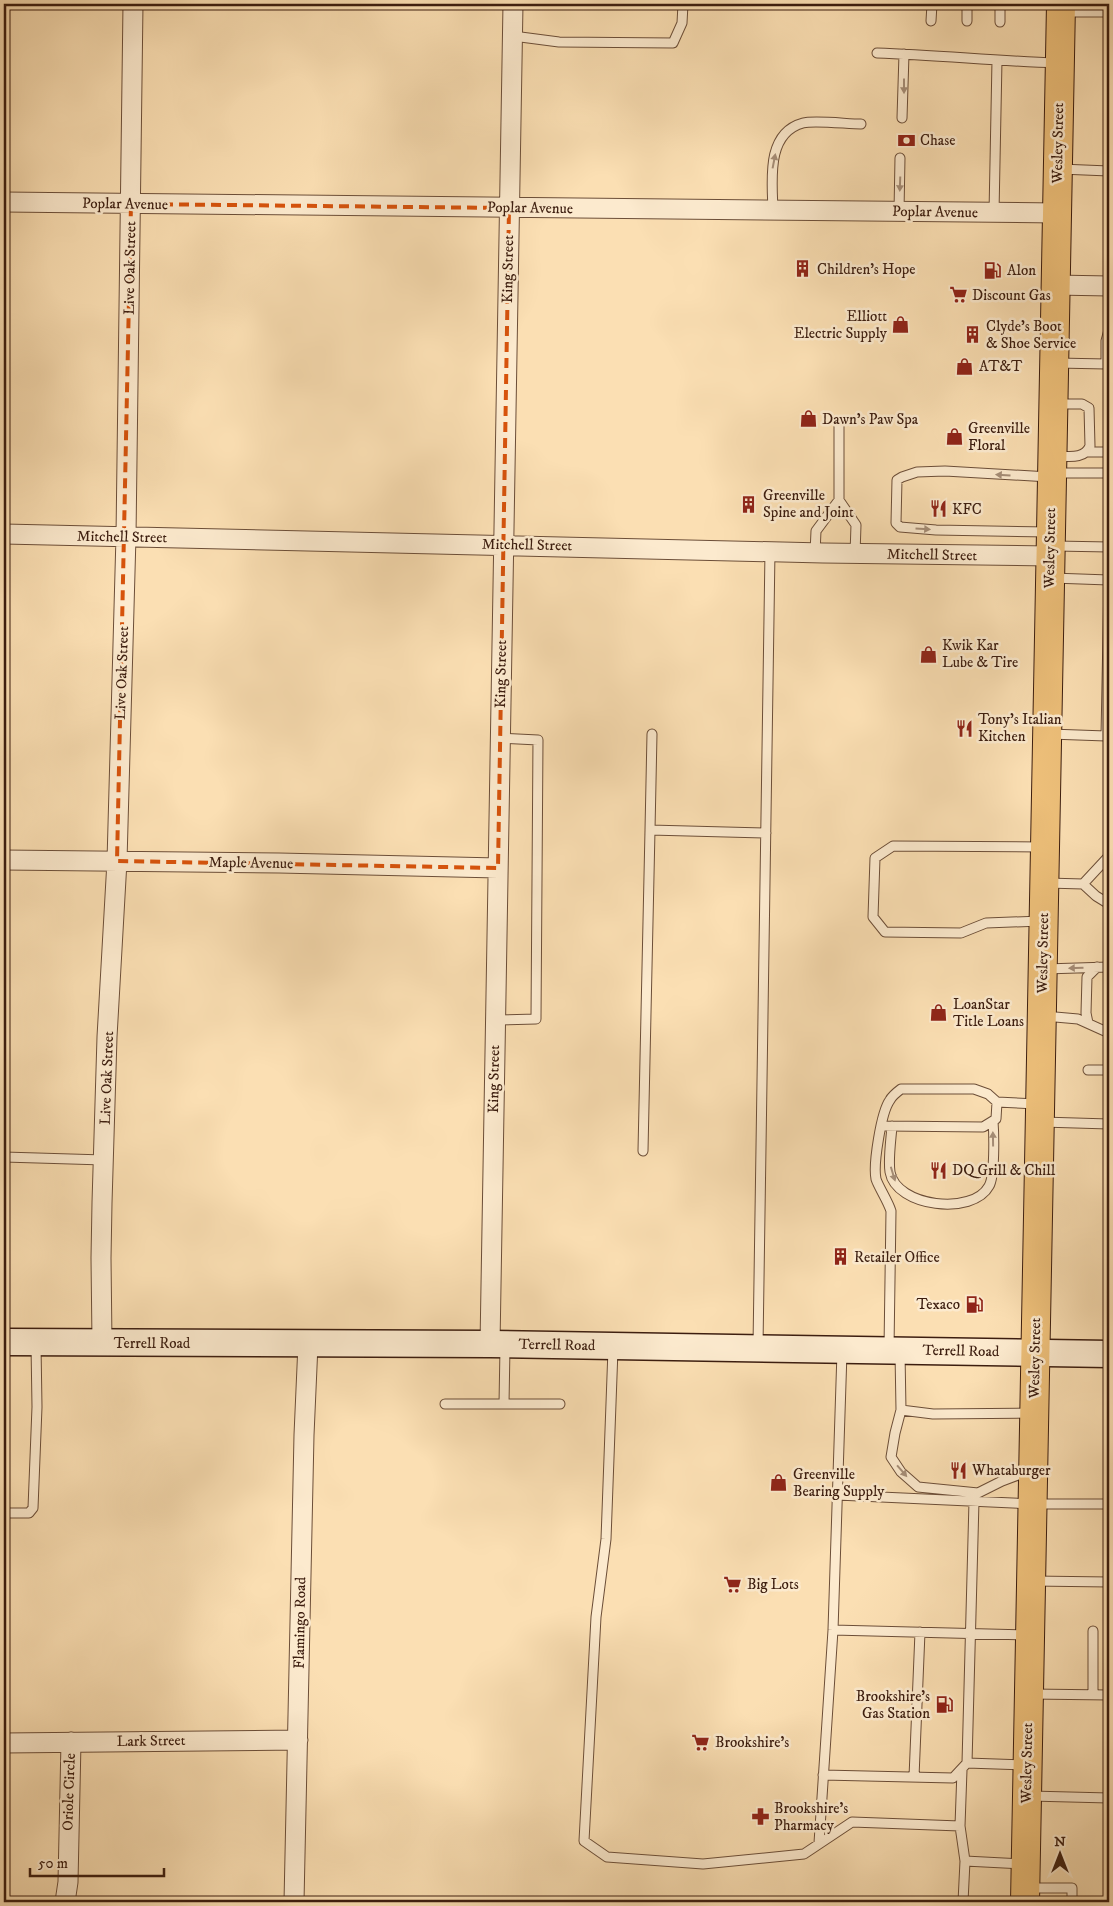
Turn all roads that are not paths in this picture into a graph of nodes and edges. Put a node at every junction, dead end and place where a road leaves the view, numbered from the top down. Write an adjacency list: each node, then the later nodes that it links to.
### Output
1 (133, 4): 23 (street, Live Oak Street)
2 (513, 4): 12 (street, King Street)
3 (683, 4): 12 (lane)
4 (932, 4): 9 (lane)
5 (967, 4): 10 (lane)
6 (1000, 4): 11 (lane)
7 (1060, 8): 8 (lane); 16 (main road, Wesley Street)
8 (1109, 12)
9 (931, 21)
10 (967, 21)
11 (1000, 22)
12 (513, 36): 24 (street, King Street)
13 (877, 53): 14 (lane)
14 (904, 54): 15 (lane); 17 (lane, one-way to 17)
15 (997, 60): 16 (lane); 27 (lane)
16 (1060, 63): 20 (main road, Wesley Street)
17 (902, 118)
18 (861, 124): 25 (lane, one-way to 18)
19 (900, 158): 26 (lane, one-way to 26)
20 (1058, 169): 21 (lane); 28 (main road, Wesley Street)
21 (1109, 171)
22 (4, 202): 23 (street, Poplar Avenue)
23 (131, 204): 24 (street, Poplar Avenue); 42 (street, Live Oak Street)
24 (509, 208): 25 (street, Poplar Avenue); 43 (street, King Street)
25 (773, 210): 26 (street, Poplar Avenue)
26 (899, 211): 27 (street, Poplar Avenue)
27 (994, 213): 28 (street, Poplar Avenue)
28 (1057, 213): 29 (main road, Wesley Street)
29 (1055, 285): 30 (street); 32 (main road, Wesley Street)
30 (1109, 286)
31 (1109, 330): 33 (lane)
32 (1054, 363): 33 (lane); 34 (main road, Wesley Street)
33 (1108, 366)
34 (1053, 404): 36 (lane); 38 (main road, Wesley Street)
35 (839, 422): 40 (lane)
36 (1087, 452): 37 (lane); 38 (lane)
37 (1109, 452)
38 (1052, 469): 39 (lane); 47 (main road, Wesley Street); 47 (lane, one-way to 47)
39 (1109, 473)
40 (839, 500): 46 (lane); 48 (lane)
41 (4, 534): 42 (street, Mitchell Street)
42 (126, 536): 43 (street, Mitchell Street); 57 (street, Live Oak Street)
43 (502, 544): 45 (street, Mitchell Street); 51 (street, King Street)
44 (1109, 547): 47 (lane)
45 (770, 551): 46 (street, Mitchell Street); 53 (lane)
46 (815, 553): 48 (street, Mitchell Street)
47 (1050, 553): 48 (street, Mitchell Street); 50 (main road, Wesley Street); 50 (lane)
48 (855, 554)
49 (652, 734): 52 (lane)
50 (1047, 734): 54 (main road, Wesley Street)
51 (500, 738): 58 (street, King Street); 67 (lane)
52 (650, 830): 53 (lane); 78 (lane)
53 (766, 833): 87 (lane)
54 (1045, 847): 59 (main road, Wesley Street); 62 (lane)
55 (1109, 856): 60 (lane)
56 (4, 860): 57 (street, Maple Avenue)
57 (117, 861): 58 (street, Maple Avenue); 80 (street, Live Oak Street)
58 (498, 868): 67 (street, King Street)
59 (1044, 883): 60 (lane); 62 (main road, Wesley Street)
60 (1083, 884): 61 (lane)
61 (1109, 904)
62 (1043, 921): 65 (main road, Wesley Street)
63 (1097, 967): 64 (lane); 65 (lane, one-way to 65); 68 (lane)
64 (1109, 967)
65 (1042, 969): 66 (main road, Wesley Street)
66 (1042, 1016): 68 (lane); 73 (main road, Wesley Street)
67 (495, 1020): 85 (street, King Street)
68 (1088, 1023): 69 (lane)
69 (1109, 1033)
70 (1088, 1070): 71 (lane)
71 (1109, 1070)
72 (997, 1102): 73 (lane); 74 (lane); 76 (lane)
73 (1040, 1113): 75 (lane); 90 (main road, Wesley Street)
74 (993, 1121): 77 (lane); 77 (lane, one-way to 74)
75 (1109, 1124)
76 (881, 1126): 77 (lane); 89 (lane)
77 (892, 1126)
78 (643, 1151)
79 (4, 1157): 80 (lane)
80 (104, 1160): 83 (street, Live Oak Street)
81 (4, 1342): 82 (street, Terrell Road)
82 (36, 1342): 83 (street, Terrell Road); 102 (lane)
83 (102, 1342): 84 (street, Terrell Road)
84 (308, 1344): 85 (street, Terrell Road); 113 (street, Flamingo Road)
85 (497, 1344): 86 (street, Terrell Road); 93 (lane)
86 (613, 1346): 87 (street, Terrell Road); 123 (lane)
87 (758, 1348): 88 (street, Terrell Road)
88 (842, 1350): 89 (street, Terrell Road); 98 (lane)
89 (894, 1350): 90 (street, Terrell Road); 95 (lane)
90 (1035, 1353): 91 (street, Terrell Road); 96 (main road, Wesley Street)
91 (1109, 1354)
92 (445, 1404): 93 (lane)
93 (504, 1404): 94 (lane)
94 (560, 1404)
95 (901, 1410): 96 (lane); 97 (lane, one-way to 97)
96 (1034, 1413): 97 (main road, Wesley Street)
97 (1033, 1470): 100 (main road, Wesley Street)
98 (837, 1495): 99 (lane); 105 (lane)
99 (974, 1501): 100 (lane); 108 (lane)
100 (1032, 1504): 101 (lane); 103 (main road, Wesley Street)
101 (1109, 1504)
102 (4, 1513)
103 (1031, 1581): 104 (lane); 109 (main road, Wesley Street)
104 (1109, 1582)
105 (833, 1630): 106 (lane); 118 (lane)
106 (920, 1632): 108 (lane); 119 (lane)
107 (1093, 1632): 111 (lane)
108 (971, 1633): 109 (lane); 117 (lane)
109 (1030, 1635): 110 (main road, Wesley Street)
110 (1029, 1694): 111 (lane); 116 (main road, Wesley Street)
111 (1092, 1694): 112 (lane)
112 (1109, 1695)
113 (298, 1740): 114 (street, Lark Street); 127 (street, Flamingo Road)
114 (71, 1742): 115 (street, Lark Street); 126 (street, Oriole Circle)
115 (4, 1743)
116 (1027, 1765): 117 (lane); 120 (main road, Wesley Street)
117 (964, 1766): 119 (lane); 122 (lane)
118 (823, 1775): 119 (lane); 123 (lane)
119 (914, 1777)
120 (1027, 1796): 121 (lane); 125 (main road, Wesley Street)
121 (1109, 1798)
122 (960, 1826): 123 (lane); 124 (lane)
123 (819, 1844)
124 (965, 1861): 125 (lane); 128 (lane)
125 (1025, 1885): 129 (lane)
126 (65, 1902)
127 (294, 1902)
128 (963, 1902)
129 (1072, 1902)

